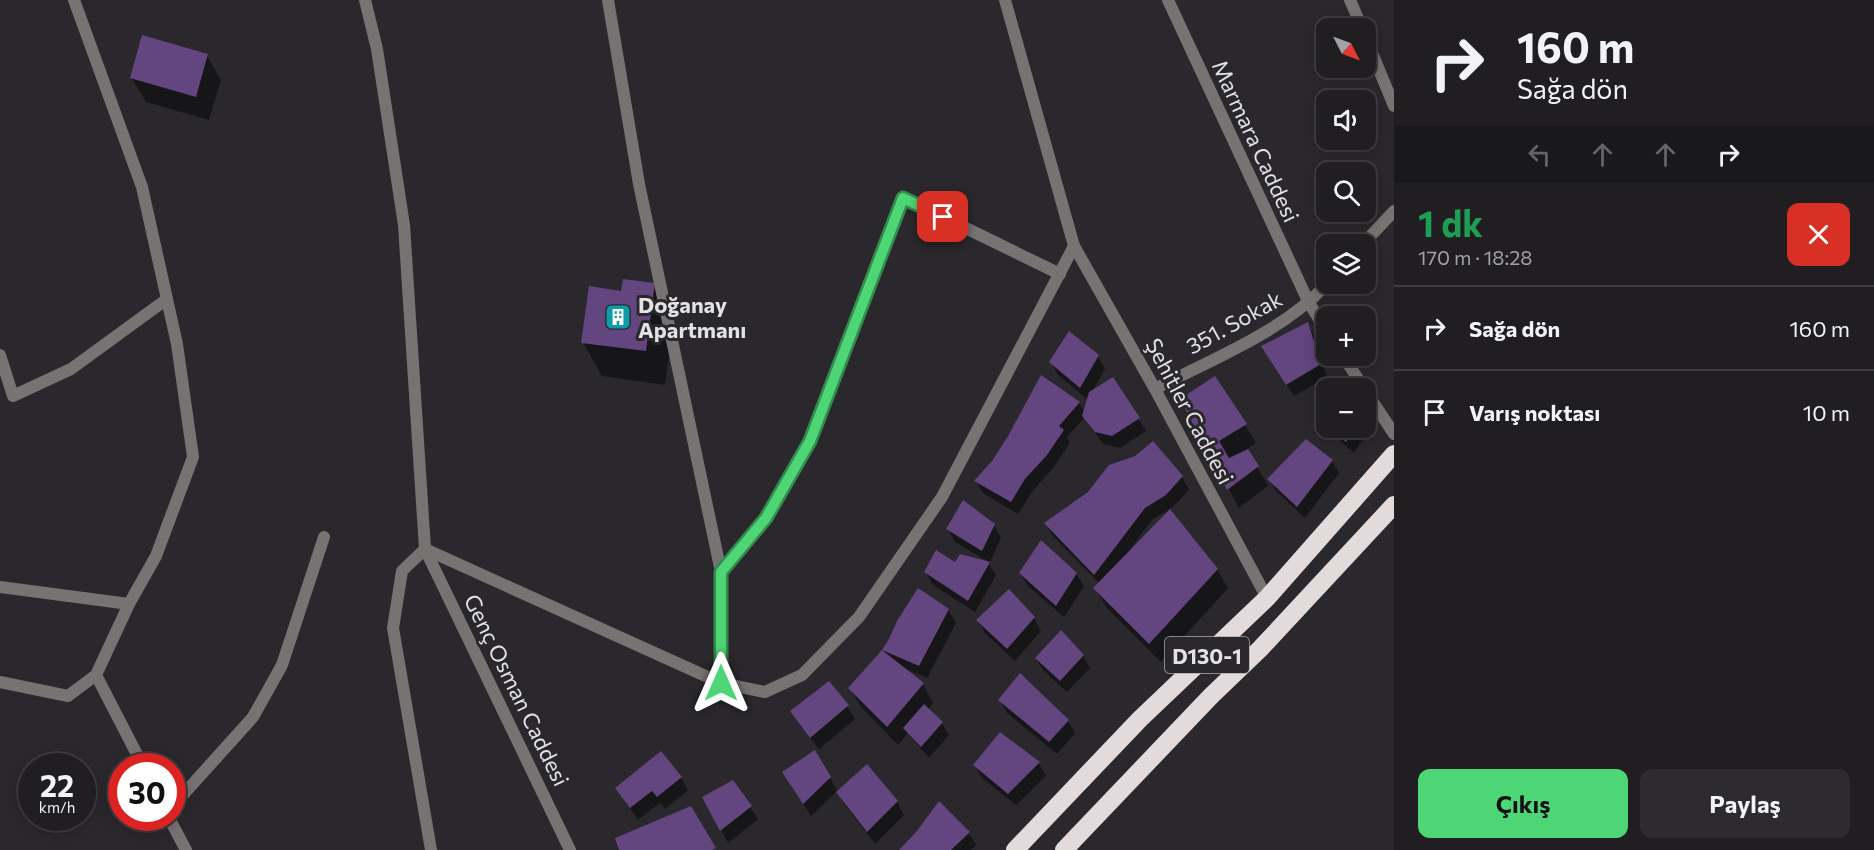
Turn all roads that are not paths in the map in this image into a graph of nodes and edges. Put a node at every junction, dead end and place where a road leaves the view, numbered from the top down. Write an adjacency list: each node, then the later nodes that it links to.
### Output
1 (74, 0): 15 (street)
2 (365, 0): 25 (street)
3 (608, 0): 26 (street)
4 (1005, 0): 12 (street, Şehitler Caddesi)
5 (1168, 0): 16 (street, Marmara Caddesi)
6 (1350, 0): 7 (street)
7 (1358, 18)
8 (1376, 63): 9 (street)
9 (1394, 106)
10 (1394, 211): 11 (street)
11 (1372, 234)
12 (1074, 246): 13 (street); 19 (street, Şehitler Caddesi)
13 (1060, 274): 26 (street); 32 (street)
14 (1318, 294): 16 (street, 351. Sokak)
15 (166, 299): 18 (street); 29 (street)
16 (1309, 303): 17 (street, Marmara Caddesi); 19 (street, 351. Sokak)
17 (1316, 314)
18 (0, 355)
19 (1155, 389): 28 (street, Şehitler Caddesi)
20 (1376, 407): 21 (street)
21 (1393, 433)
22 (1394, 454): 28 (highway, D130-1)
23 (1394, 505): 36 (highway, D130-1)
24 (324, 537): 34 (street)
25 (425, 549): 32 (street); 38 (street); 39 (street, Genç Osman Caddesi)
26 (721, 572): 32 (street)
27 (0, 588): 29 (street)
28 (1267, 598): 40 (highway, D130-1)
29 (129, 604): 30 (street)
30 (96, 675): 31 (street); 33 (street)
31 (0, 682)
32 (721, 683)
33 (136, 753)
34 (186, 791)
35 (176, 831): 37 (street)
36 (1066, 849)
37 (186, 850)
38 (431, 850)
39 (570, 850)
40 (1015, 850)

